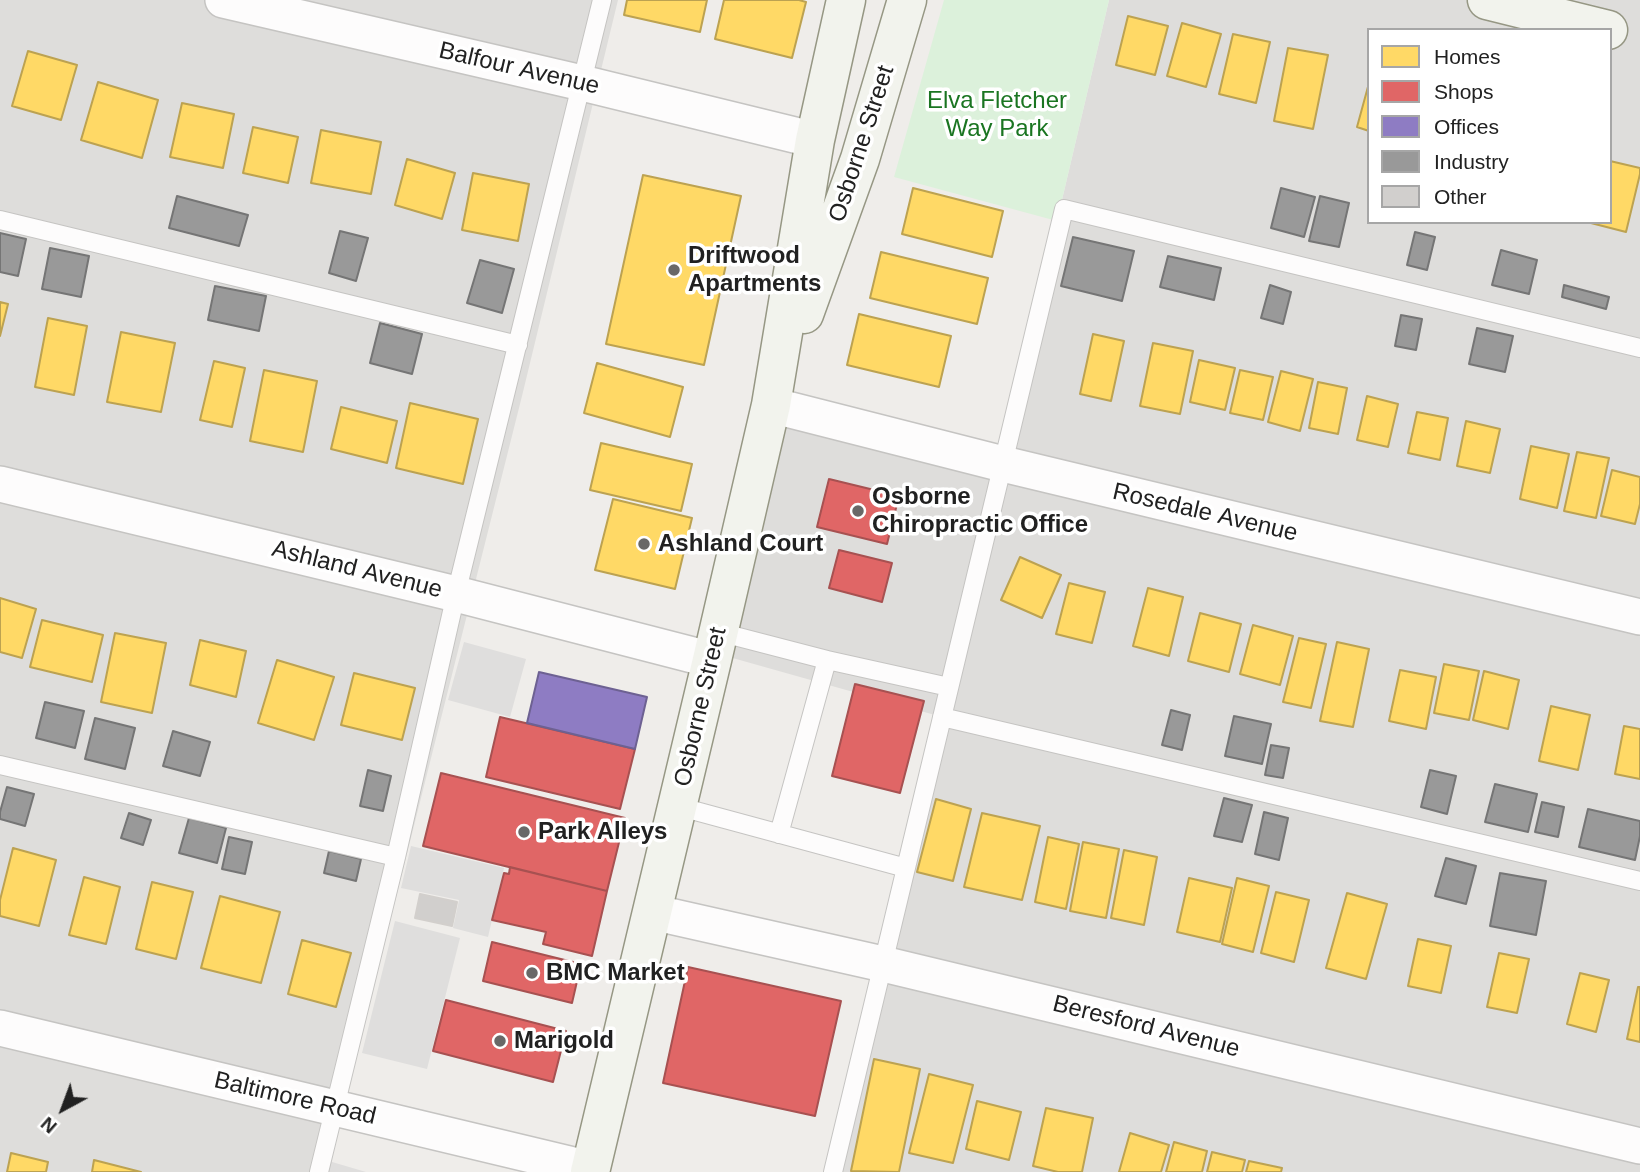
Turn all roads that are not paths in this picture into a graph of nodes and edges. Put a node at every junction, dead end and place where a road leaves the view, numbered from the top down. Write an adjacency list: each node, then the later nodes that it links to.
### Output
1 (223, 0): 9 (street, Balfour Avenue)
2 (602, 0): 9 (lane)
3 (846, 0): 10 (main road, Osborne Street)
4 (907, 0): 14 (main road, Osborne Street)
5 (1487, 0): 6 (main road)
6 (1601, 28)
7 (1612, 31): 8 (main road)
8 (1640, 38)
9 (582, 83): 10 (street, Balfour Avenue); 12 (lane)
10 (815, 139): 14 (main road, Osborne Street)
11 (0, 220): 12 (lane)
12 (517, 345): 17 (lane)
13 (1640, 348): 15 (lane)
14 (771, 405): 15 (street, Rosedale Avenue); 19 (main road, Osborne Street)
15 (1003, 464): 18 (street, Rosedale Avenue); 21 (lane)
16 (0, 484): 17 (street, Ashland Avenue)
17 (456, 594): 19 (street, Ashland Avenue); 26 (lane)
18 (1640, 617)
19 (715, 646): 20 (lane); 24 (main road, Osborne Street)
20 (827, 660): 21 (lane); 25 (lane)
21 (949, 687): 22 (lane)
22 (942, 717): 27 (lane); 28 (lane)
23 (0, 765): 26 (lane)
24 (677, 806): 25 (lane); 29 (main road, Osborne Street)
25 (779, 834): 27 (lane)
26 (396, 857): 32 (lane)
27 (906, 868): 30 (lane)
28 (1640, 881)
29 (652, 912): 30 (street, Beresford Avenue); 34 (main road, Osborne Street)
30 (883, 964): 33 (street, Beresford Avenue); 36 (lane)
31 (0, 1028): 32 (street, Baltimore Road)
32 (335, 1108): 34 (street, Baltimore Road); 35 (lane)
33 (1640, 1146)
34 (596, 1171)
35 (319, 1172)
36 (833, 1172)

